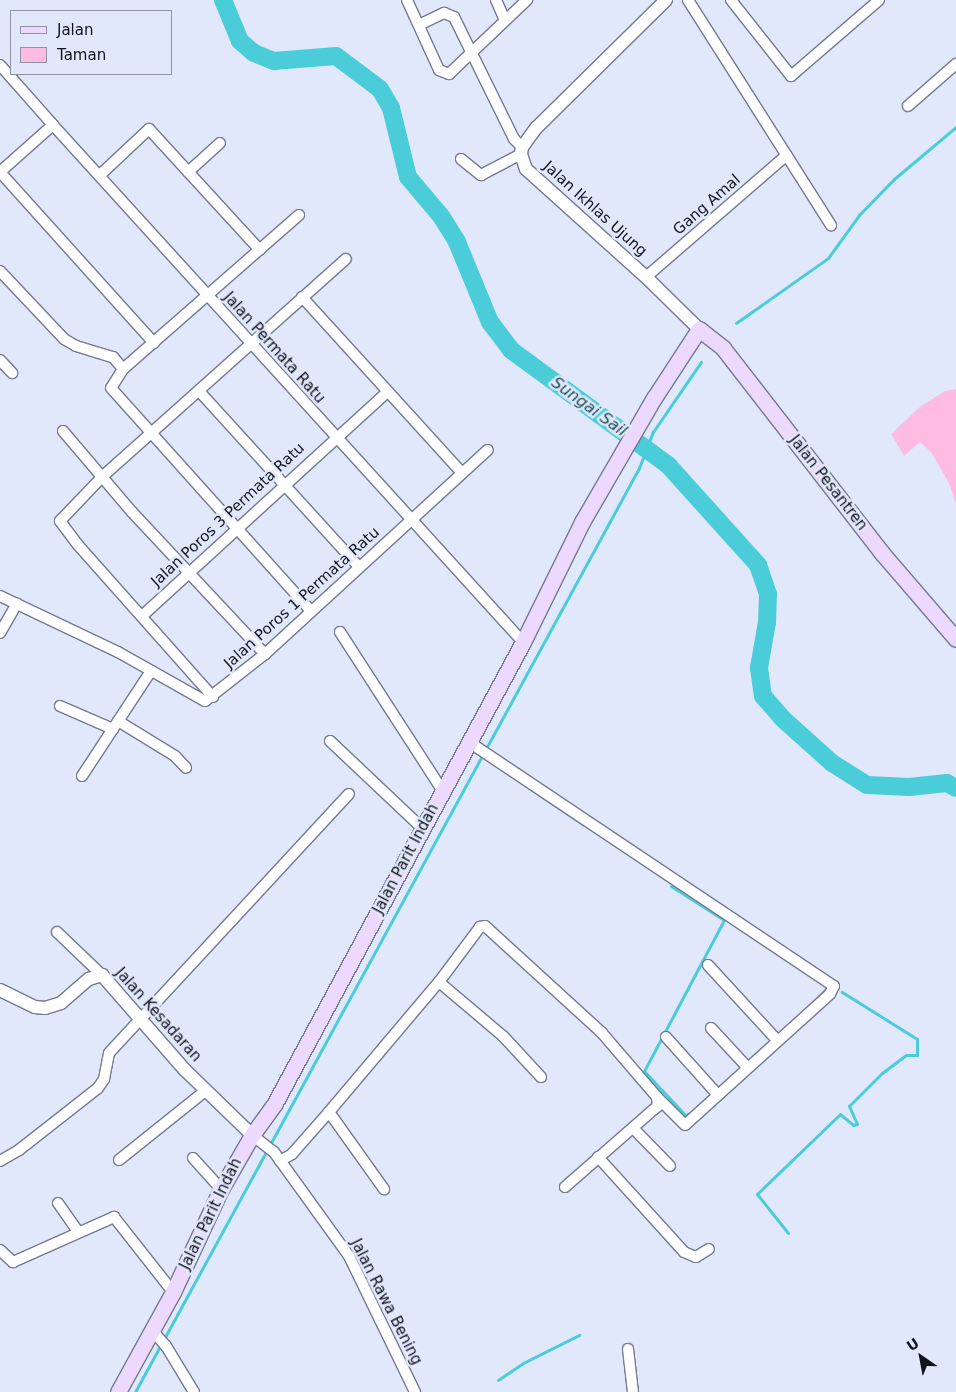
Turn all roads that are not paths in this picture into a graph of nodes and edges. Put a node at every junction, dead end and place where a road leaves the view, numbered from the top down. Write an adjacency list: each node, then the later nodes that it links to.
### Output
1 (407, 0): 9 (street)
2 (496, 0): 8 (street)
3 (527, 0): 8 (street)
4 (688, 0): 19 (street)
5 (879, 0): 7 (street)
6 (663, 1): 18 (street)
7 (734, 1)
8 (505, 20): 10 (street)
9 (419, 25): 10 (street); 10 (street)
10 (470, 52): 18 (street)
11 (956, 64): 15 (street)
12 (0, 65): 13 (street, Jalan Permata Ratu)
13 (8, 75): 14 (street); 16 (street, Jalan Permata Ratu)
14 (0, 83)
15 (908, 106)
16 (52, 125): 21 (street); 23 (street, Jalan Permata Ratu)
17 (220, 143): 22 (street)
18 (522, 151): 20 (street); 29 (street, Jalan Ikhlas Ujung)
19 (787, 155): 25 (street); 29 (street, Gang Amal)
20 (461, 158)
21 (0, 172): 33 (street)
22 (188, 172): 23 (street); 26 (street)
23 (100, 174): 30 (street, Jalan Permata Ratu)
24 (299, 215): 26 (street)
25 (831, 225)
26 (260, 250): 30 (street)
27 (346, 259): 31 (street)
28 (0, 271): 36 (street)
29 (646, 277): 32 (street, Jalan Ikhlas Ujung)
30 (207, 297): 33 (street); 34 (street, Jalan Permata Ratu)
31 (302, 297): 34 (street); 39 (street)
32 (699, 329): 57 (main road, Jalan Pesantren); 58 (main road, Jalan Parit Indah)
33 (154, 343): 36 (street)
34 (251, 343): 38 (street); 42 (street, Jalan Permata Ratu)
35 (0, 360): 37 (street)
36 (123, 368): 41 (street)
37 (12, 373)
38 (199, 391): 41 (street); 46 (street)
39 (387, 392): 42 (street, Jalan Poros 3 Permata Ratu); 44 (street)
40 (63, 431): 45 (street)
41 (152, 434): 45 (street); 48 (street)
42 (335, 438): 46 (street, Jalan Poros 3 Permata Ratu); 47 (street, Jalan Permata Ratu)
43 (488, 450): 44 (street, Jalan Poros 1 Permata Ratu)
44 (462, 473): 47 (street, Jalan Poros 1 Permata Ratu)
45 (102, 477): 50 (street); 54 (street)
46 (284, 484): 48 (street, Jalan Poros 3 Permata Ratu); 49 (street)
47 (410, 520): 49 (street, Jalan Poros 1 Permata Ratu); 58 (street, Jalan Permata Ratu)
48 (237, 528): 50 (street, Jalan Poros 3 Permata Ratu); 53 (street)
49 (359, 566): 53 (street, Jalan Poros 1 Permata Ratu)
50 (189, 572): 54 (street, Jalan Poros 3 Permata Ratu); 59 (street)
51 (0, 596): 52 (street)
52 (17, 603): 56 (street); 60 (street)
53 (312, 611): 59 (street, Jalan Poros 1 Permata Ratu)
54 (142, 616): 61 (street)
55 (340, 632): 68 (street)
56 (0, 633)
57 (956, 640)
58 (523, 642): 65 (main road, Jalan Parit Indah)
59 (265, 654): 61 (street, Jalan Poros 1 Permata Ratu)
60 (151, 671): 61 (street); 63 (street)
61 (213, 697)
62 (60, 706): 63 (street)
63 (115, 725): 66 (street); 67 (street)
64 (330, 741): 70 (street)
65 (473, 745): 68 (main road, Jalan Parit Indah); 79 (street)
66 (186, 768)
67 (82, 776)
68 (443, 791): 70 (main road, Jalan Parit Indah)
69 (349, 794): 76 (street)
70 (423, 829): 87 (main road, Jalan Parit Indah)
71 (57, 932): 73 (street)
72 (708, 965): 79 (street)
73 (102, 975): 75 (street, Jalan Kesadaran); 76 (street, Jalan Kesadaran)
74 (439, 982): 81 (street); 84 (street); 85 (street)
75 (0, 990)
76 (141, 1020): 82 (street, Jalan Kesadaran); 92 (street)
77 (711, 1028): 80 (street)
78 (666, 1036): 83 (street)
79 (778, 1041): 80 (street)
80 (748, 1068): 83 (street)
81 (541, 1077)
82 (205, 1091): 87 (street, Jalan Kesadaran); 91 (street)
83 (718, 1095): 84 (street)
84 (657, 1097): 86 (street)
85 (329, 1112): 88 (street); 96 (street)
86 (633, 1128): 89 (street); 93 (street)
87 (252, 1135): 88 (street, Jalan Rawa Bening); 95 (main road, Jalan Parit Indah)
88 (277, 1156): 106 (street, Jalan Rawa Bening)
89 (598, 1157): 94 (street); 99 (street)
90 (193, 1158): 95 (street)
91 (119, 1160)
92 (0, 1161)
93 (670, 1166)
94 (565, 1187)
95 (221, 1189): 101 (main road, Jalan Parit Indah)
96 (384, 1189)
97 (58, 1203): 98 (street)
98 (78, 1232): 100 (street); 101 (street)
99 (709, 1249)
100 (0, 1250)
101 (173, 1292): 102 (main road, Jalan Parit Indah)
102 (155, 1332): 104 (main road, Jalan Parit Indah); 105 (street)
103 (628, 1349): 107 (street)
104 (118, 1392)
105 (194, 1392)
106 (416, 1392)
107 (633, 1392)

